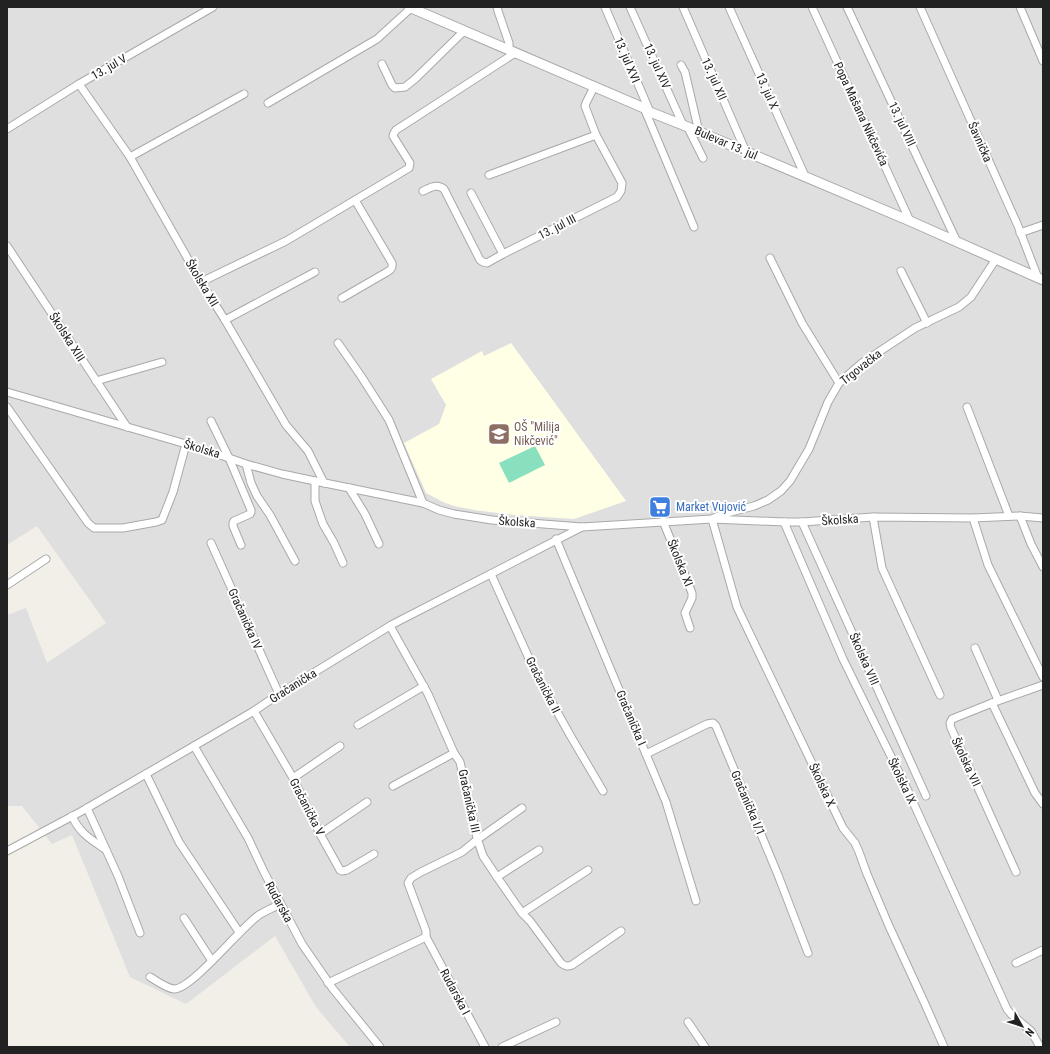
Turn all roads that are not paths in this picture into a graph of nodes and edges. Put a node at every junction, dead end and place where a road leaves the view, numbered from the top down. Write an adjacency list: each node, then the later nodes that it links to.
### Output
1 (213, 7): 17 (street, 13. jul V)
2 (497, 7): 13 (street)
3 (605, 7): 21 (street, 13. jul XVI)
4 (630, 7): 22 (street, 13. jul XIV)
5 (683, 7): 26 (street, 13. jul XII)
6 (729, 7): 30 (street, 13. jul X)
7 (812, 7): 34 (street, Popa Mašana Nikčevića)
8 (847, 7): 38 (street, 13. jul VIII)
9 (920, 7): 37 (street, Šavnička)
10 (1020, 7): 14 (street)
11 (410, 8): 12 (street, Bulevar 13. jul); 20 (street)
12 (464, 31): 13 (street, Bulevar 13. jul); 15 (street)
13 (512, 52): 18 (street, Bulevar 13. jul); 33 (street)
14 (1043, 61)
15 (382, 64)
16 (681, 65): 24 (street)
17 (79, 84): 23 (street, 13. jul V); 27 (street, Školska XII)
18 (594, 87): 21 (street, Bulevar 13. jul); 25 (street, 13. jul III)
19 (244, 94): 27 (street)
20 (268, 103)
21 (647, 110): 22 (street, Bulevar 13. jul); 36 (street, 13. jul XVI)
22 (685, 126): 24 (street, Bulevar 13. jul); 28 (street, 13. jul XIV)
23 (7, 129)
24 (699, 132): 26 (street, Bulevar 13. jul)
25 (596, 135): 29 (street); 40 (street, 13. jul III)
26 (746, 152): 30 (street, Bulevar 13. jul)
27 (130, 158): 46 (street, Školska XII)
28 (703, 158)
29 (489, 175)
30 (805, 176): 34 (street, Bulevar 13. jul)
31 (423, 191): 40 (street, 13. jul III)
32 (472, 193): 40 (street)
33 (355, 200): 46 (street); 47 (street)
34 (910, 221): 38 (street, Bulevar 13. jul)
35 (1043, 225): 37 (street)
36 (694, 227)
37 (1020, 233): 45 (street, Šavnička)
38 (957, 242): 42 (street, Bulevar 13. jul)
39 (7, 246): 52 (street, Školska XIII)
40 (503, 254)
41 (770, 258): 53 (street)
42 (996, 259): 45 (street, Bulevar 13. jul); 49 (street, Trgovačka)
43 (901, 271): 49 (street)
44 (315, 272): 48 (street)
45 (1041, 279)
46 (201, 282): 48 (street, Školska XII)
47 (342, 298)
48 (224, 320): 63 (street, Školska XII)
49 (927, 323): 53 (street, Trgovačka)
50 (338, 343): 65 (street)
51 (162, 362): 52 (street)
52 (96, 381): 58 (street, Školska XIII)
53 (839, 383): 71 (street, Trgovačka)
54 (7, 392): 58 (street, Školska)
55 (7, 407): 59 (street)
56 (967, 407): 66 (street)
57 (211, 421): 60 (street)
58 (127, 427): 59 (street, Školska)
59 (186, 444): 60 (street, Školska)
60 (230, 458): 61 (street, Školska); 79 (street)
61 (246, 464): 62 (street, Školska); 81 (street)
62 (315, 481): 63 (street, Školska); 82 (street)
63 (324, 483): 64 (street, Školska)
64 (349, 488): 65 (street, Školska); 78 (street)
65 (422, 503): 75 (street, Školska)
66 (1009, 516): 67 (street, Školska); 69 (street, Školska)
67 (1020, 516): 70 (street, Školska); 83 (street)
68 (872, 518): 69 (street, Školska); 74 (street, Školska); 93 (street)
69 (973, 518): 89 (street)
70 (1043, 518)
71 (712, 519): 72 (street, Školska); 73 (street, Školska); 140 (street, Školska X)
72 (663, 521): 75 (street, Školska); 87 (street, Školska XI)
73 (784, 522): 74 (street, Školska); 141 (street, Školska IX)
74 (802, 522): 105 (street, Školska VIII)
75 (582, 527): 76 (street, Gračanička)
76 (556, 539): 84 (street, Gračanička); 100 (street, Gračanička I)
77 (211, 543): 92 (street, Gračanička IV)
78 (379, 544)
79 (242, 545)
80 (46, 559): 85 (street)
81 (295, 561)
82 (343, 563)
83 (1043, 567)
84 (491, 574): 86 (street, Gračanička); 104 (street, Gračanička II)
85 (7, 585)
86 (390, 626): 91 (street, Gračanička III); 92 (street, Gračanička)
87 (690, 628)
88 (975, 648): 94 (street)
89 (1043, 677)
90 (1043, 685): 94 (street, Školska VII)
91 (424, 686): 96 (street); 99 (street, Gračanička III)
92 (279, 694): 95 (street, Gračanička)
93 (940, 695)
94 (995, 702): 107 (street); 118 (street, Školska VII)
95 (254, 711): 97 (street, Gračanička); 102 (street, Gračanička V)
96 (358, 725)
97 (194, 746): 101 (street, Gračanička); 121 (street, Rudarska)
98 (340, 746): 102 (street)
99 (454, 753): 103 (street); 112 (street, Gračanička III)
100 (646, 754): 120 (street, Gračanička I); 129 (street, Gračanička I/1)
101 (146, 774): 108 (street, Gračanička); 125 (street)
102 (293, 778): 111 (street, Gračanička V)
103 (394, 786)
104 (603, 791)
105 (926, 796)
106 (367, 802): 111 (street)
107 (1043, 804)
108 (87, 808): 110 (street, Gračanička); 113 (street)
109 (522, 808): 112 (street)
110 (72, 816): 113 (street); 115 (street, Gračanička)
111 (320, 834): 116 (street, Gračanička V)
112 (478, 839): 119 (street, Gračanička III); 127 (street, Rudarska I)
113 (106, 850): 126 (street)
114 (539, 850): 119 (street)
115 (7, 851)
116 (374, 854)
117 (588, 870): 122 (street)
118 (1016, 872)
119 (496, 877): 122 (street, Gračanička III)
120 (696, 901)
121 (280, 904): 125 (street); 133 (street, Rudarska)
122 (522, 913): 124 (street, Gračanička III)
123 (184, 918): 130 (street)
124 (621, 931)
125 (239, 932): 130 (street)
126 (140, 933)
127 (426, 937): 133 (street); 137 (street, Rudarska I)
128 (1043, 950): 131 (street)
129 (808, 953)
130 (212, 961): 132 (street)
131 (1016, 963)
132 (150, 978)
133 (328, 983): 136 (street, Rudarska)
134 (556, 1022): 138 (street)
135 (688, 1022): 139 (street)
136 (380, 1047)
137 (485, 1047)
138 (502, 1047)
139 (705, 1047)
140 (944, 1047)
141 (1040, 1047)

